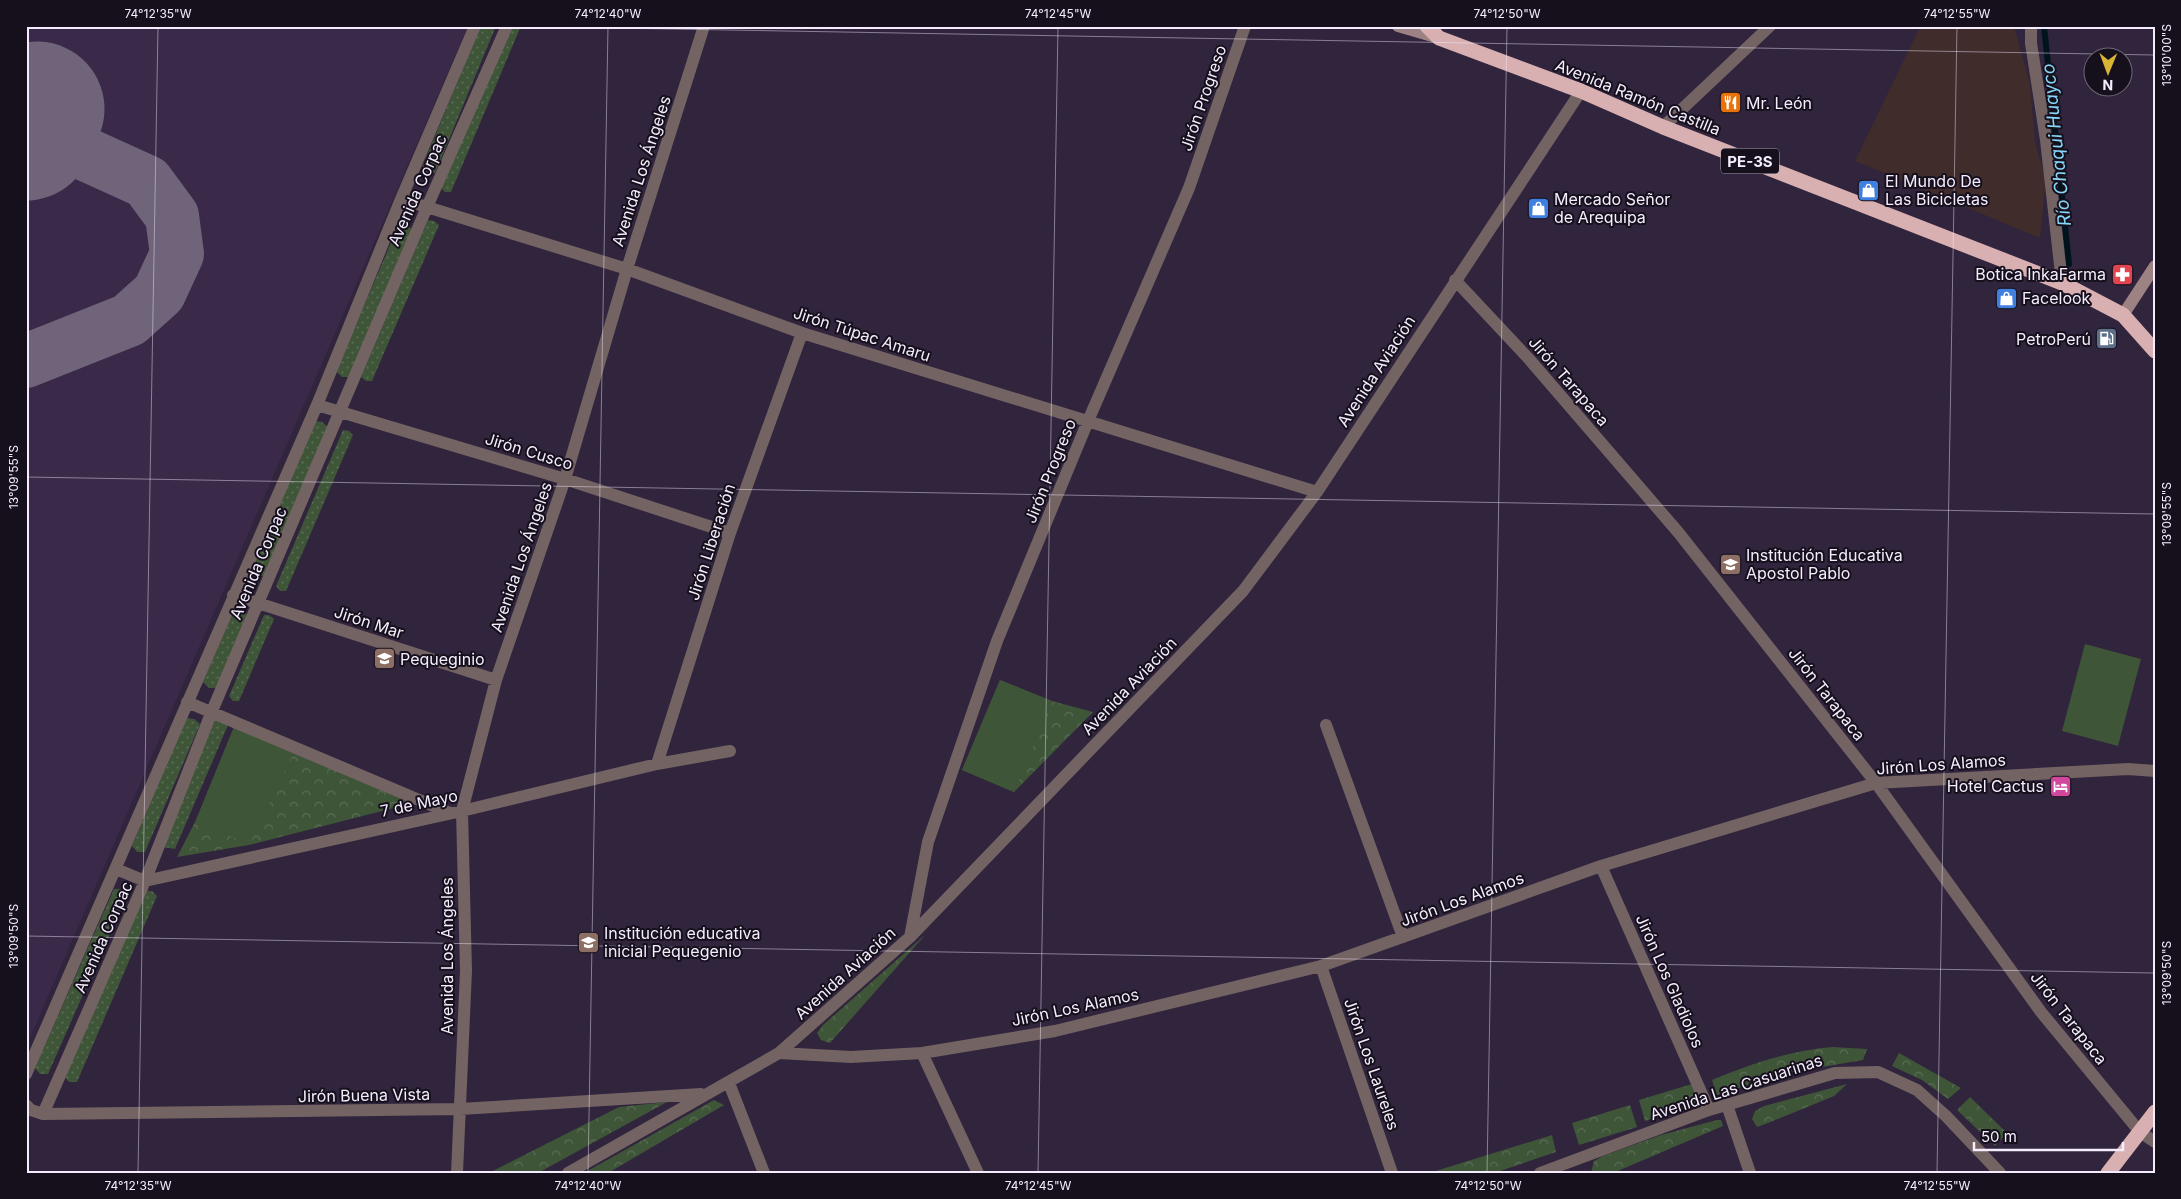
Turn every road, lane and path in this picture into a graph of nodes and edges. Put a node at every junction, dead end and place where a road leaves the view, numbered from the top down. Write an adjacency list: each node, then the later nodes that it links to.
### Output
1 (476, 26): 12 (street, Avenida Corpac)
2 (507, 26): 13 (street, Avenida Corpac)
3 (704, 26): 15 (street, Avenida Los Ángeles)
4 (1245, 26): 23 (street, Jirón Progreso)
5 (1398, 26): 9 (street, Avenida Ramón Castilla)
6 (1427, 26): 9 (highway, PE-3S)
7 (1770, 26): 11 (street)
8 (2031, 26): 17 (street)
9 (1439, 38): 10 (highway, Avenida Ramón Castilla / PE-3S)
10 (1581, 91): 11 (highway, Avenida Ramón Castilla / PE-3S); 16 (street, Avenida Aviación)
11 (1663, 127): 17 (highway, Avenida Ramón Castilla / PE-3S)
12 (401, 199): 13 (street, Jirón Túpac Amaru); 21 (street, Avenida Corpac)
13 (427, 207): 15 (street, Jirón Túpac Amaru); 22 (street, Avenida Corpac)
14 (2155, 266): 18 (street)
15 (627, 269): 19 (street, Jirón Túpac Amaru); 24 (street, Avenida Los Ángeles)
16 (1455, 280): 25 (street, Avenida Aviación); 36 (street, Jirón Tarapaca)
17 (2062, 284): 18 (highway, Avenida Ramón Castilla / PE-3S)
18 (2123, 315): 20 (highway, Avenida Ramón Castilla / PE-3S)
19 (802, 333): 23 (street, Jirón Túpac Amaru); 26 (street, Jirón Liberación)
20 (2155, 351)
21 (317, 405): 22 (street, Jirón Cusco); 27 (street, Avenida Corpac)
22 (340, 412): 24 (street, Jirón Cusco); 28 (street, Avenida Corpac)
23 (1088, 421): 25 (street, Jirón Túpac Amaru); 41 (street, Jirón Progreso)
24 (565, 479): 26 (street, Jirón Cusco); 29 (street, Avenida Los Ángeles)
25 (1317, 492): 41 (street, Avenida Aviación)
26 (730, 533): 34 (street, Jirón Liberación)
27 (233, 595): 28 (street, Jirón Mar); 30 (street, Avenida Corpac)
28 (258, 603): 29 (street, Jirón Mar); 31 (street, Avenida Corpac)
29 (496, 680): 37 (street, Avenida Los Ángeles)
30 (187, 702): 31 (street); 39 (street, Avenida Corpac)
31 (212, 711): 37 (street); 40 (street, Avenida Corpac)
32 (1326, 725): 42 (street)
33 (730, 751): 34 (street, 7 de Mayo)
34 (658, 764): 37 (street, 7 de Mayo)
35 (2155, 771): 36 (street, Jirón Los Alamos)
36 (1876, 783): 38 (street, Jirón Los Alamos); 55 (street, Jirón Tarapaca)
37 (456, 812): 40 (street, 7 de Mayo); 51 (street, Avenida Los Ángeles)
38 (1601, 866): 42 (street, Jirón Los Alamos); 52 (street, Jirón Los Gladiolos)
39 (116, 868): 40 (street); 46 (street, Avenida Corpac)
40 (145, 881): 54 (street, Avenida Corpac)
41 (910, 937): 44 (street, Avenida Aviación)
42 (1403, 937): 43 (street, Jirón Los Alamos)
43 (1321, 966): 45 (street, Jirón Los Alamos); 62 (street, Jirón Los Laureles)
44 (779, 1053): 45 (street, Jirón Los Alamos); 47 (street, Avenida Aviación)
45 (922, 1054): 61 (street)
46 (26, 1074)
47 (729, 1083): 48 (street, Avenida Aviación); 60 (street)
48 (704, 1094): 51 (street, Jirón Buena Vista); 59 (street, Avenida Aviación)
49 (1727, 1104): 52 (street, Avenida Las Casuarinas); 64 (street); 65 (street, Avenida Las Casuarinas)
50 (26, 1105): 54 (street, Jirón Buena Vista)
51 (460, 1109): 54 (street, Jirón Buena Vista); 58 (street, Avenida Los Ángeles)
52 (1709, 1110): 57 (street, Avenida Las Casuarinas)
53 (2155, 1112): 55 (highway)
54 (43, 1114)
55 (2140, 1132): 56 (street, Jirón Tarapaca); 66 (highway)
56 (2155, 1142)
57 (1569, 1168): 63 (street, Avenida Las Casuarinas)
58 (457, 1173)
59 (568, 1173)
60 (764, 1173)
61 (978, 1173)
62 (1392, 1173)
63 (1540, 1173)
64 (1750, 1173)
65 (2000, 1173)
66 (2108, 1173)

